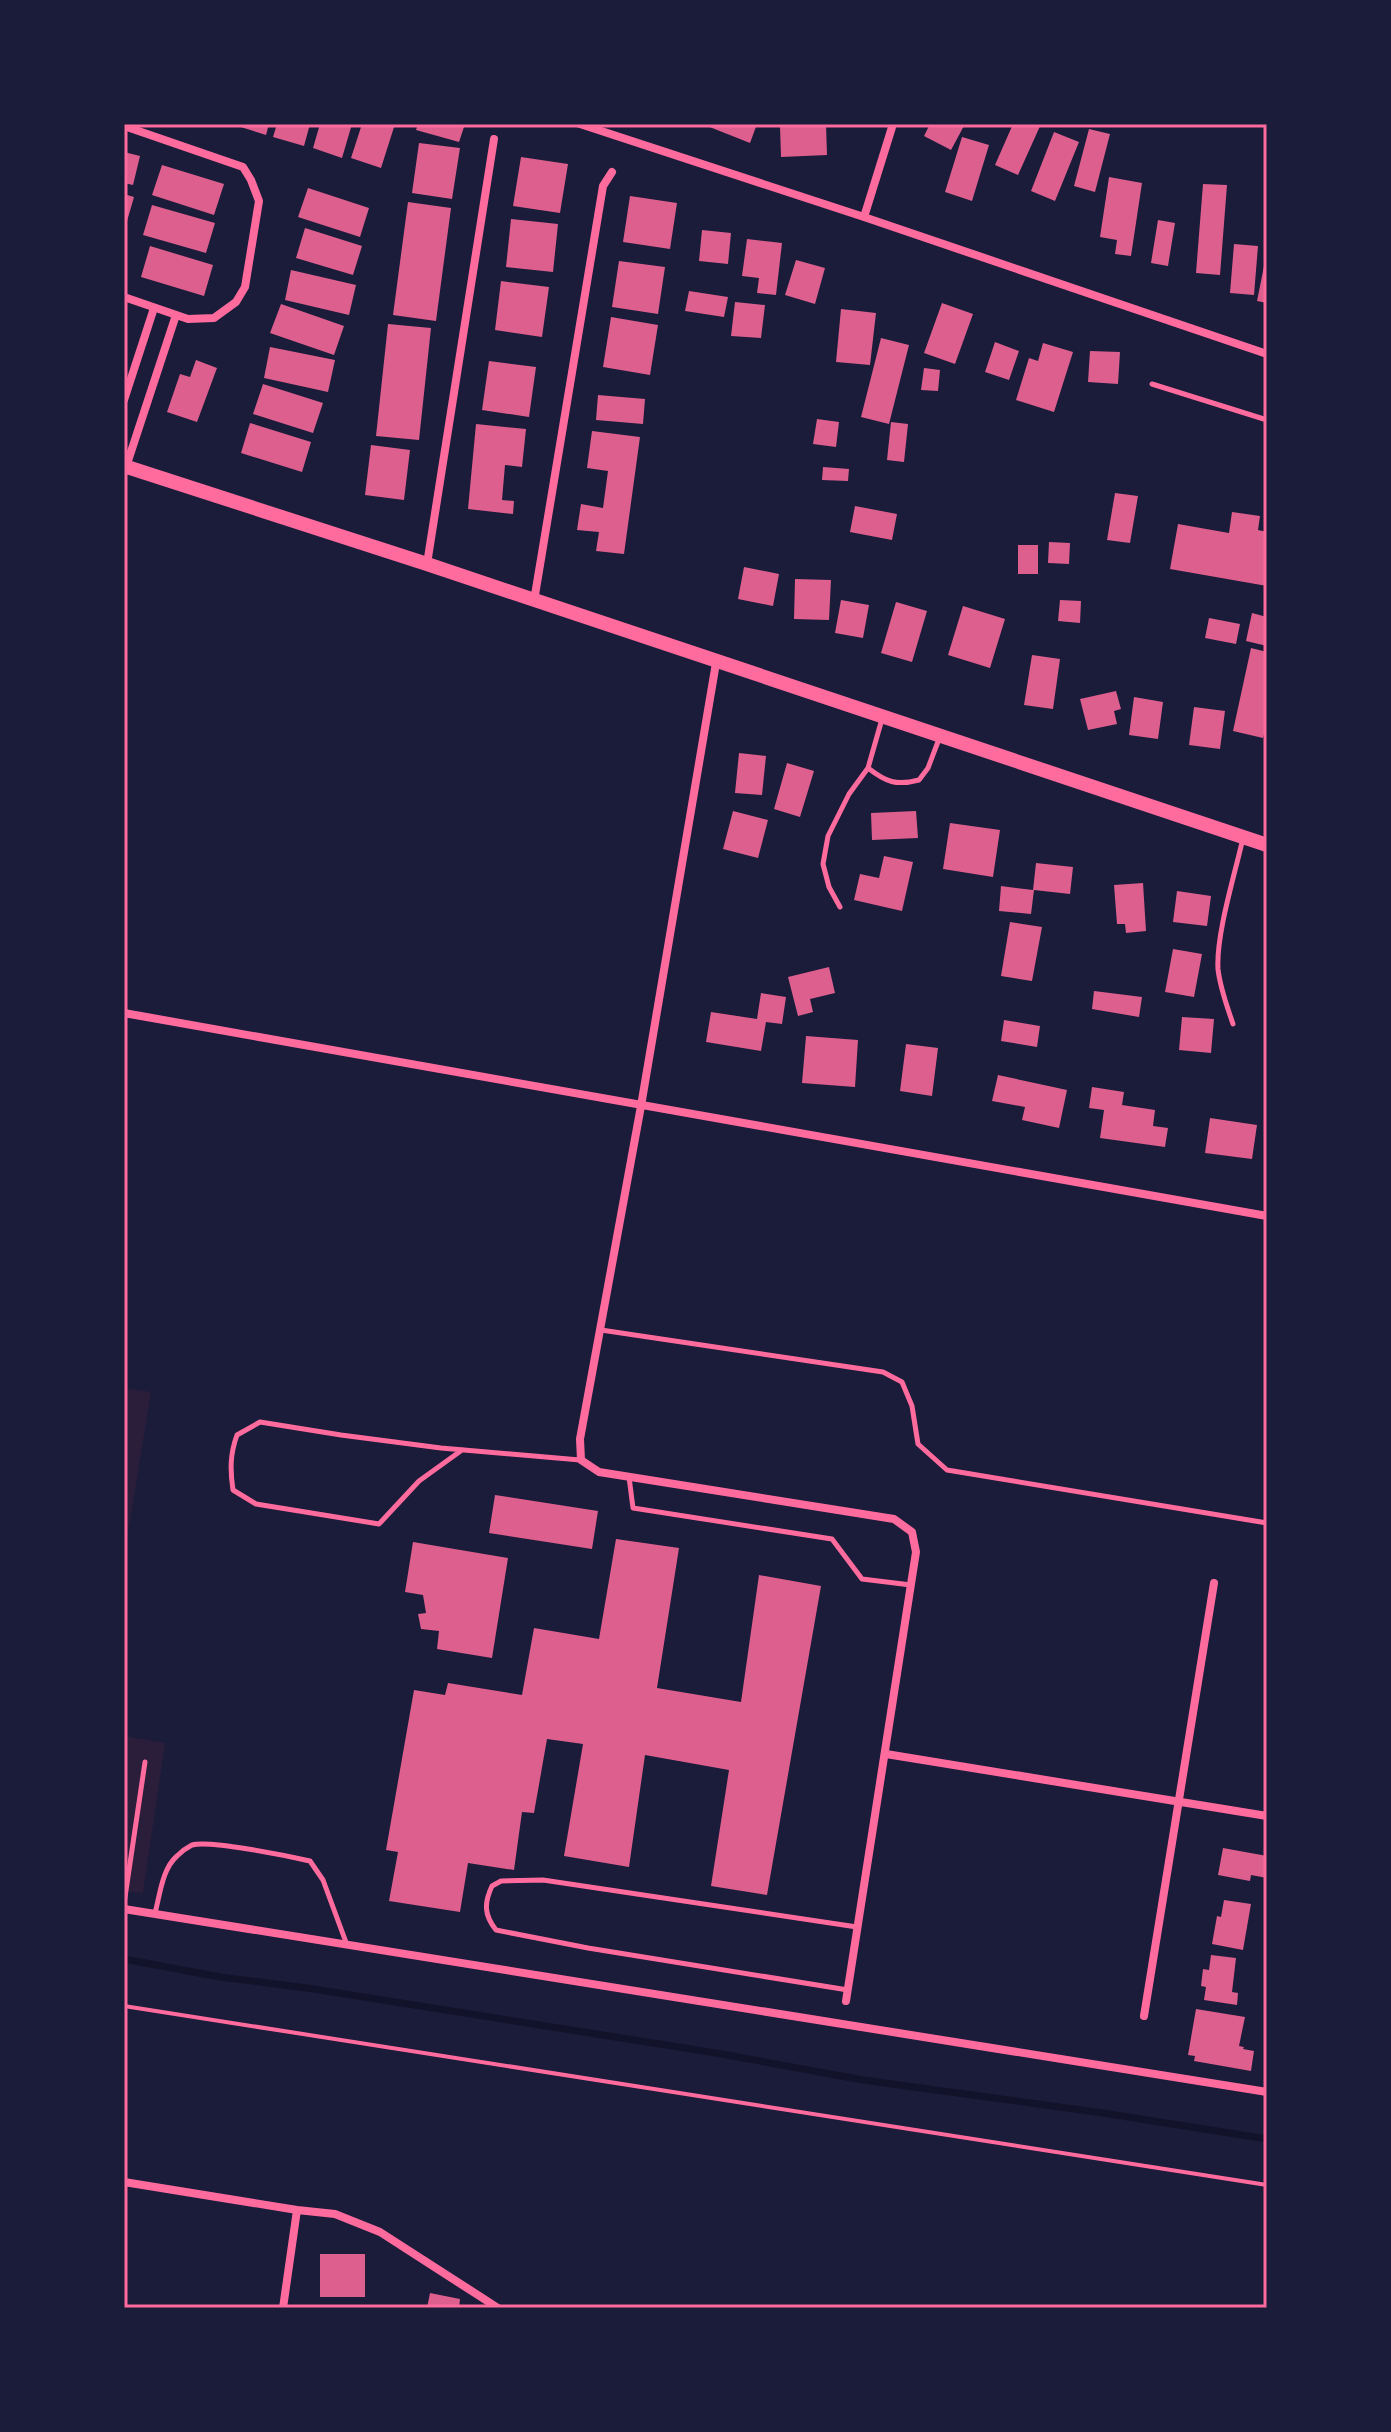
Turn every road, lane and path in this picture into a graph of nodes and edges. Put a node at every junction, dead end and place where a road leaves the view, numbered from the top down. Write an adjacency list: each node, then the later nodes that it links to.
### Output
1 (580, 124): 6 (street)
2 (893, 124): 6 (street)
3 (124, 126): 9 (street)
4 (494, 139): 15 (street)
5 (612, 172): 16 (street)
6 (864, 217): 10 (street)
7 (124, 297): 8 (street)
8 (154, 308): 9 (street); 12 (street)
9 (176, 315): 14 (street)
10 (1267, 354)
11 (1152, 384): 13 (lane)
12 (124, 400)
13 (1267, 420)
14 (125, 467): 15 (main road)
15 (427, 564): 16 (main road)
16 (534, 601): 17 (main road)
17 (716, 663): 18 (main road); 26 (street)
18 (882, 718): 19 (main road); 20 (lane)
19 (940, 737): 20 (lane); 21 (main road)
20 (868, 768): 23 (lane)
21 (1243, 837): 22 (main road); 25 (lane)
22 (1267, 845)
23 (840, 907)
24 (124, 1013): 26 (street)
25 (1233, 1024)
26 (641, 1106): 27 (street); 28 (street)
27 (1267, 1216)
28 (601, 1330): 30 (street); 32 (lane)
29 (462, 1450): 29 (lane); 30 (lane)
30 (581, 1460): 31 (street)
31 (629, 1477): 34 (lane); 34 (street)
32 (1267, 1523)
33 (1214, 1583): 37 (street)
34 (911, 1585): 35 (street)
35 (886, 1754): 37 (street); 41 (street)
36 (145, 1762): 39 (lane)
37 (1180, 1801): 38 (street); 46 (street)
38 (1267, 1816)
39 (124, 1907): 40 (street)
40 (155, 1914): 42 (street); 42 (lane)
41 (858, 1927): 43 (street); 43 (lane)
42 (347, 1945): 47 (street)
43 (848, 1990): 44 (street)
44 (846, 2001)
45 (124, 2006): 49 (path)
46 (1144, 2016)
47 (1267, 2092)
48 (124, 2182): 50 (street)
49 (1267, 2185)
50 (297, 2210): 51 (street); 52 (street)
51 (283, 2308)
52 (498, 2308)

